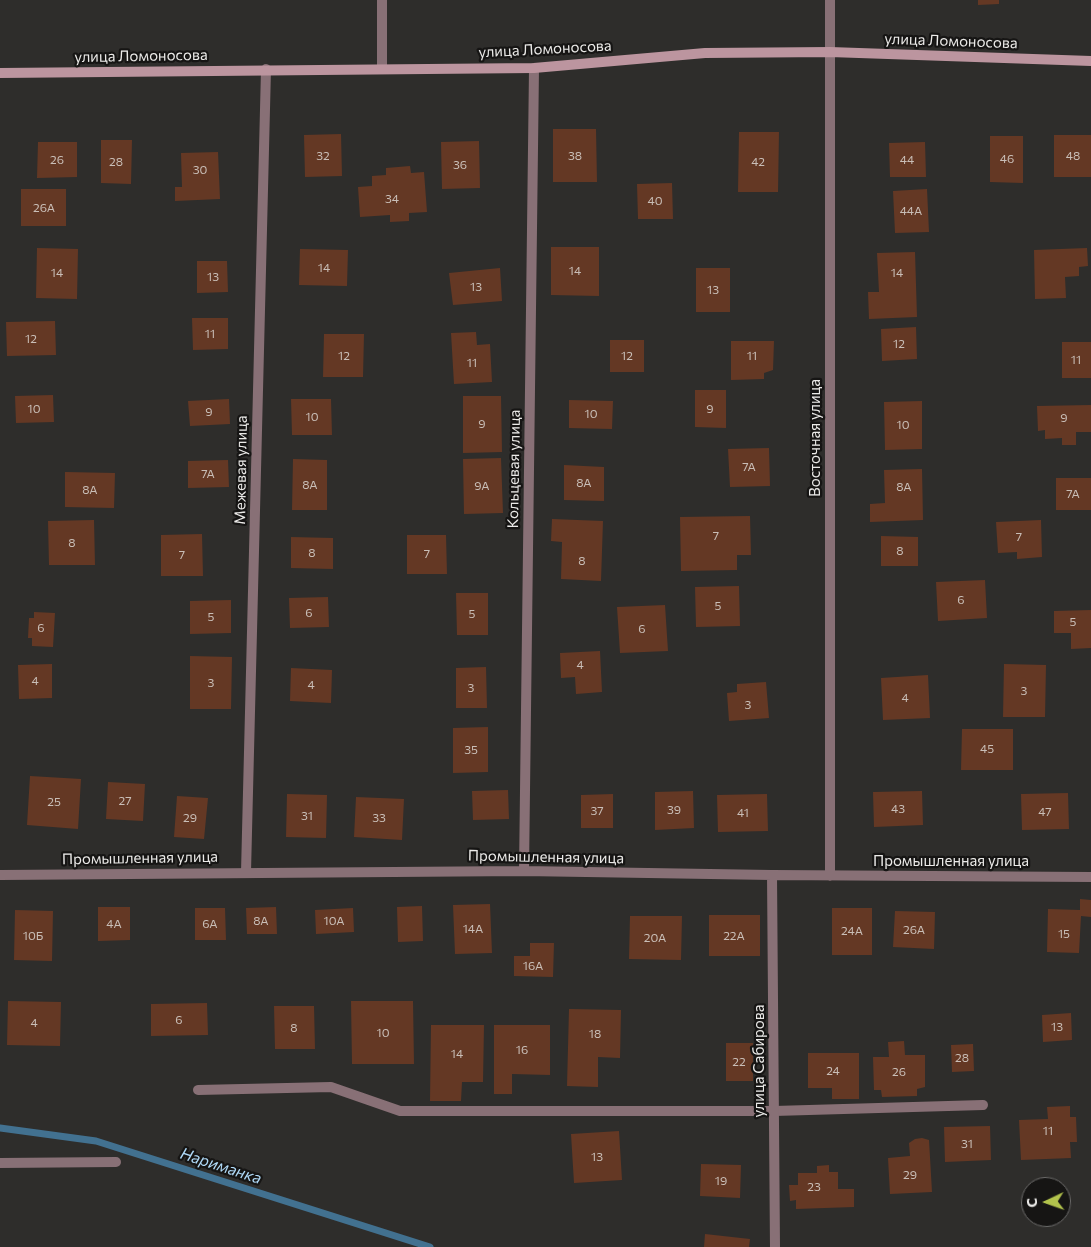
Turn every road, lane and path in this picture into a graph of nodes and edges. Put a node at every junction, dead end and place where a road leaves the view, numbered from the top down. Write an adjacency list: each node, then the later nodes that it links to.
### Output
1 (382, 0): 7 (street)
2 (830, 0): 3 (street, Восточная улица)
3 (830, 52): 4 (street, улица Ломоносова); 5 (street, улица Ломоносова); 13 (street, Восточная улица)
4 (1091, 61)
5 (534, 68): 7 (street, улица Ломоносова); 9 (street, Кольцевая улица)
6 (266, 69): 7 (street, улица Ломоносова); 8 (street, улица Ломоносова); 10 (street, Межевая улица)
7 (382, 69)
8 (0, 73)
9 (524, 871): 10 (street, Промышленная улица); 12 (street, Промышленная улица)
10 (246, 872): 11 (street, Промышленная улица)
11 (0, 875)
12 (772, 875): 13 (street, Промышленная улица); 17 (street, улица Сабирова)
13 (830, 876): 14 (street, Промышленная улица)
14 (1091, 878)
15 (198, 1090): 17 (street)
16 (983, 1104): 17 (street)
17 (774, 1111): 20 (street, улица Сабирова)
18 (116, 1162): 19 (street)
19 (0, 1164)
20 (775, 1247)

